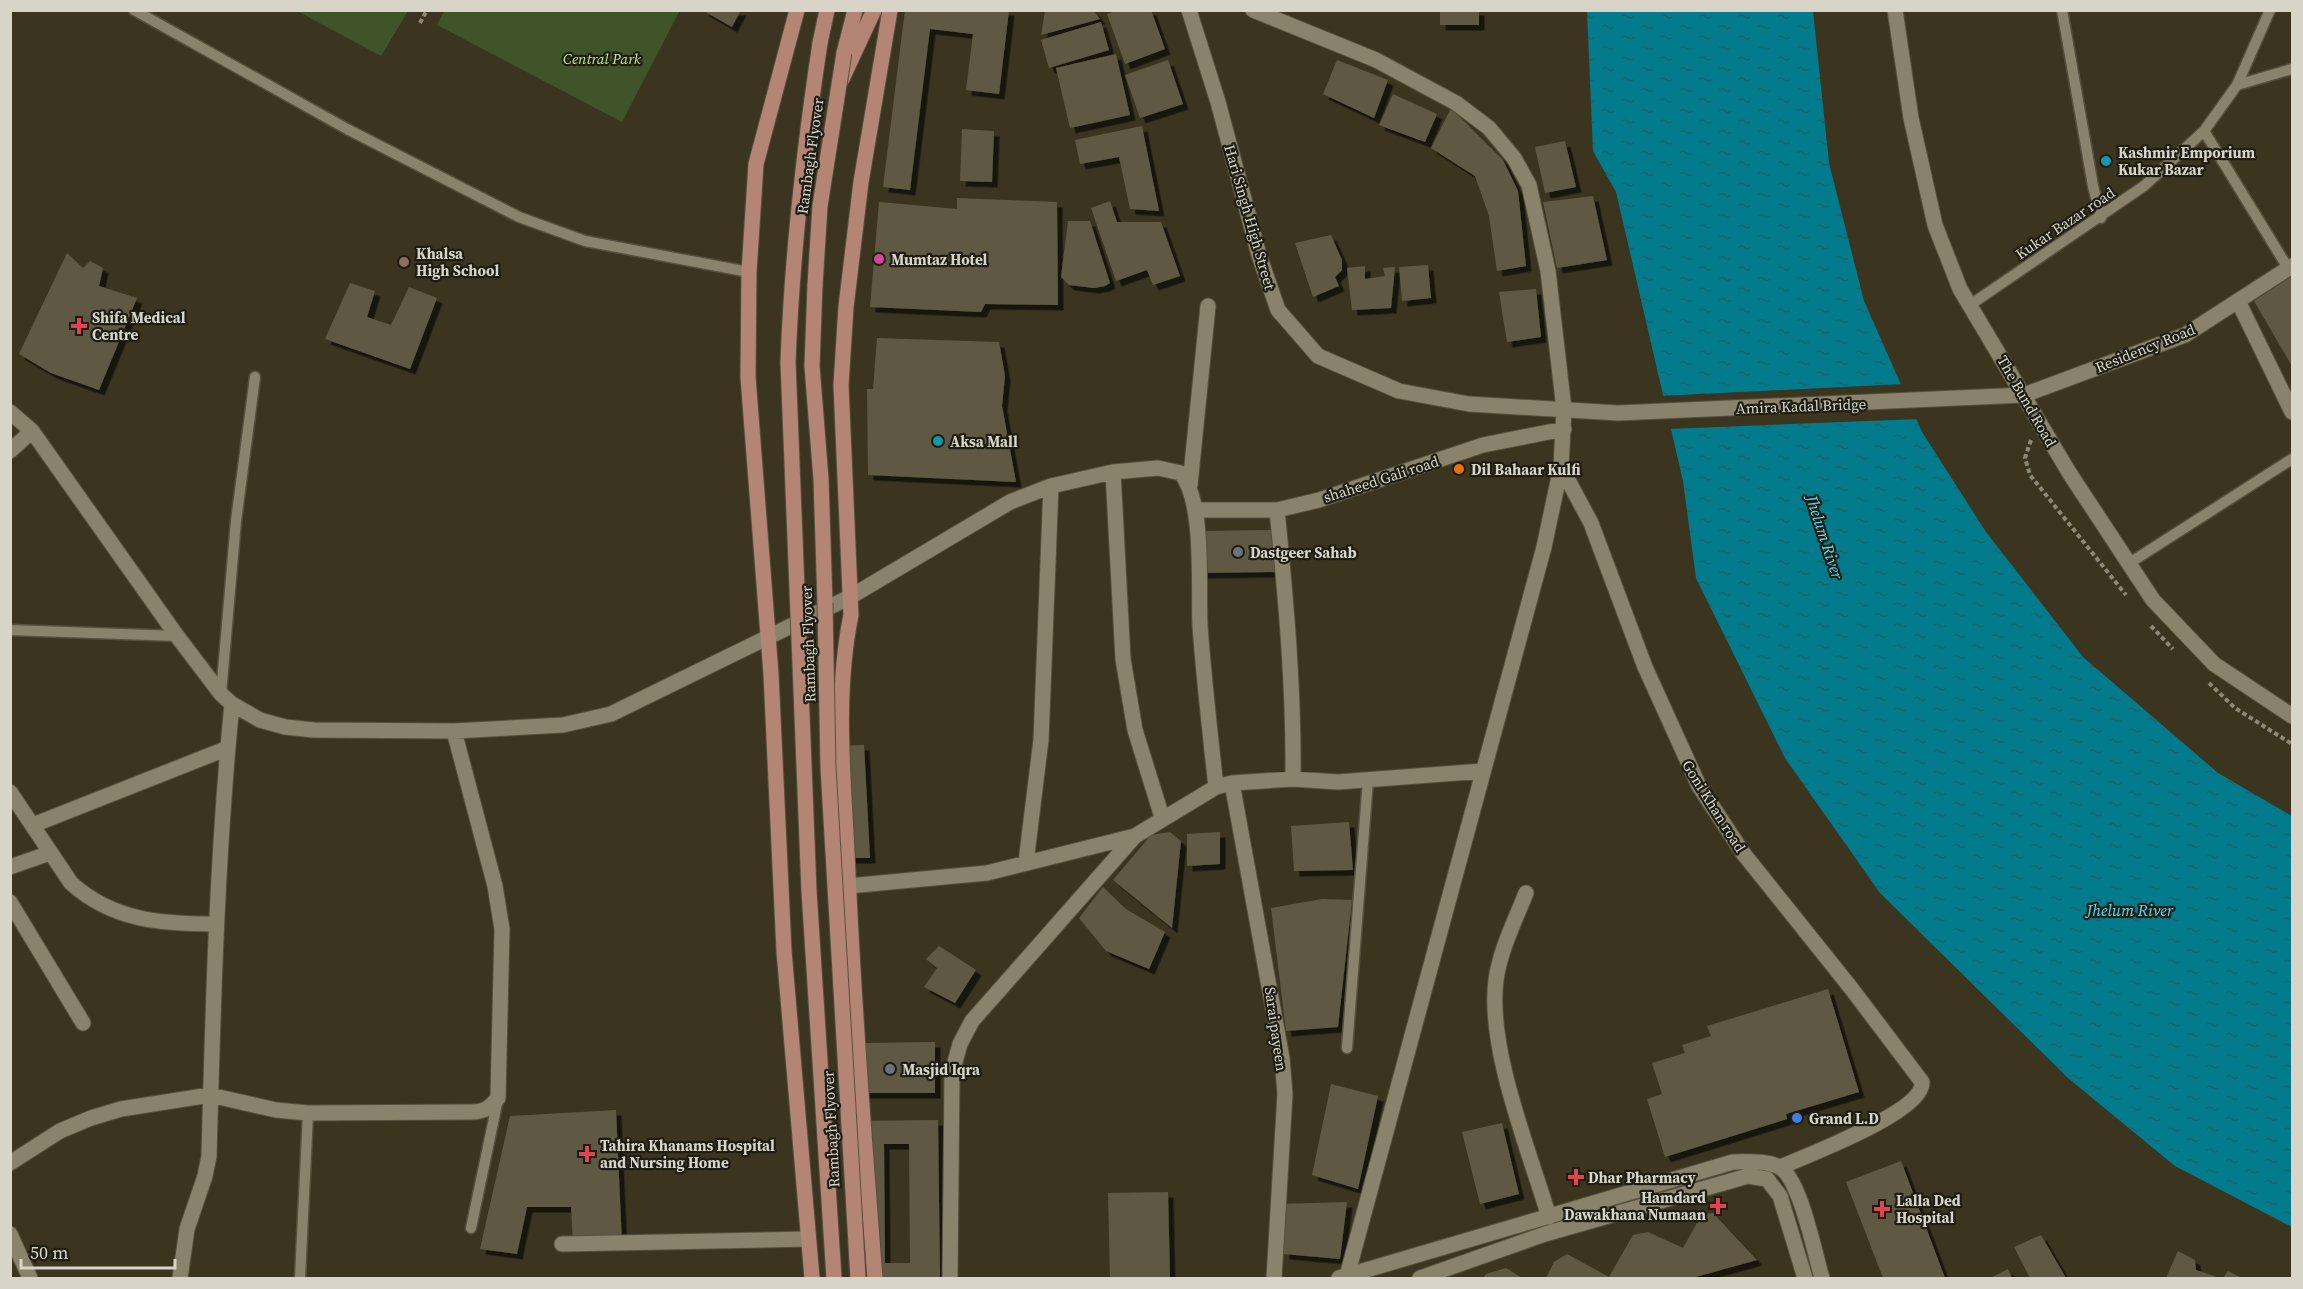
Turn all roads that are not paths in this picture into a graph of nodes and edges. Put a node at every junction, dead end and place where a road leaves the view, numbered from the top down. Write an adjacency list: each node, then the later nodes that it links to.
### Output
1 (134, 10): 18 (lane)
2 (797, 10): 18 (main road)
3 (827, 10): 81 (main road, Rambagh Flyover, bridge)
4 (855, 10): 14 (main road, Rambagh Flyover, bridge)
5 (874, 10): 14 (main road, bridge)
6 (890, 10): 40 (main road)
7 (1189, 10): 25 (street, Hari Singh High Street)
8 (1253, 10): 25 (street)
9 (1895, 10): 20 (street, The Bund Road)
10 (2062, 10): 16 (lane)
11 (2270, 10): 13 (lane, Kukar Bazar road)
12 (2292, 69): 13 (lane)
13 (2237, 84): 15 (lane, Kukar Bazar road)
14 (838, 88): 82 (main road, Rambagh Flyover, bridge)
15 (2204, 131): 16 (lane, Kukar Bazar road); 17 (lane)
16 (2101, 218): 20 (lane, Kukar Bazar road)
17 (2290, 267): 19 (street, Residency Road)
18 (749, 272): 43 (main road)
19 (2238, 301): 23 (street, Residency Road); 27 (street)
20 (1970, 305): 23 (street, The Bund Road)
21 (1208, 306): 35 (street)
22 (255, 377): 44 (lane)
23 (2024, 396): 24 (street, Residency Road); 39 (street, The Bund Road)
24 (1984, 399): 28 (street, Amira Kadal Bridge)
25 (1564, 409): 28 (street, Hari Singh High Street); 29 (street)
26 (10, 412): 30 (street)
27 (2292, 412)
28 (1618, 413)
29 (1564, 429): 33 (street); 38 (street, shaheed Gali road)
30 (32, 431): 31 (street); 42 (street)
31 (10, 451)
32 (2292, 459): 39 (lane)
33 (1561, 466): 48 (street); 70 (street, Goni Khan road)
34 (1113, 472): 35 (street); 36 (street); 54 (street)
35 (1190, 485): 37 (street)
36 (1051, 486): 40 (street); 58 (street)
37 (1196, 510): 38 (street, shaheed Gali road); 52 (street)
38 (1277, 510): 49 (street)
39 (2128, 564): 45 (street, The Bund Road)
40 (850, 597): 43 (street); 60 (main road)
41 (10, 630): 42 (lane)
42 (177, 636): 44 (street)
43 (768, 636): 46 (street); 74 (main road)
44 (226, 699): 46 (street); 47 (street)
45 (2292, 716)
46 (454, 731): 67 (street)
47 (228, 748): 55 (street); 63 (street)
48 (1483, 771): 50 (street); 76 (street)
49 (1293, 779): 50 (street); 51 (street)
50 (1368, 780): 65 (lane)
51 (1232, 783): 52 (street); 85 (street, Sarai payeen)
52 (1216, 787): 54 (street)
53 (10, 792): 55 (street)
54 (1162, 817): 56 (street)
55 (33, 825): 57 (street)
56 (1135, 836): 58 (street); 84 (street)
57 (50, 853): 59 (street); 63 (street)
58 (1026, 862): 60 (street)
59 (10, 867)
60 (848, 886): 83 (main road)
61 (1526, 893): 71 (street)
62 (10, 902): 64 (street)
63 (215, 924): 66 (street)
64 (83, 1023)
65 (1347, 1048)
66 (210, 1095): 68 (street); 69 (street); 78 (street)
67 (498, 1098): 68 (street); 72 (lane)
68 (308, 1113): 79 (lane)
69 (10, 1163)
70 (1780, 1167): 71 (street); 88 (street)
71 (1549, 1217): 76 (street)
72 (471, 1228)
73 (10, 1233): 77 (street)
74 (808, 1239): 75 (street); 80 (main road)
75 (562, 1244)
76 (1343, 1277)
77 (30, 1278)
78 (180, 1278)
79 (300, 1278)
80 (812, 1278)
81 (834, 1278)
82 (858, 1278)
83 (875, 1278)
84 (950, 1278)
85 (1274, 1278)
86 (1420, 1278): 87 (street)
87 (1805, 1278)
88 (1822, 1278)

